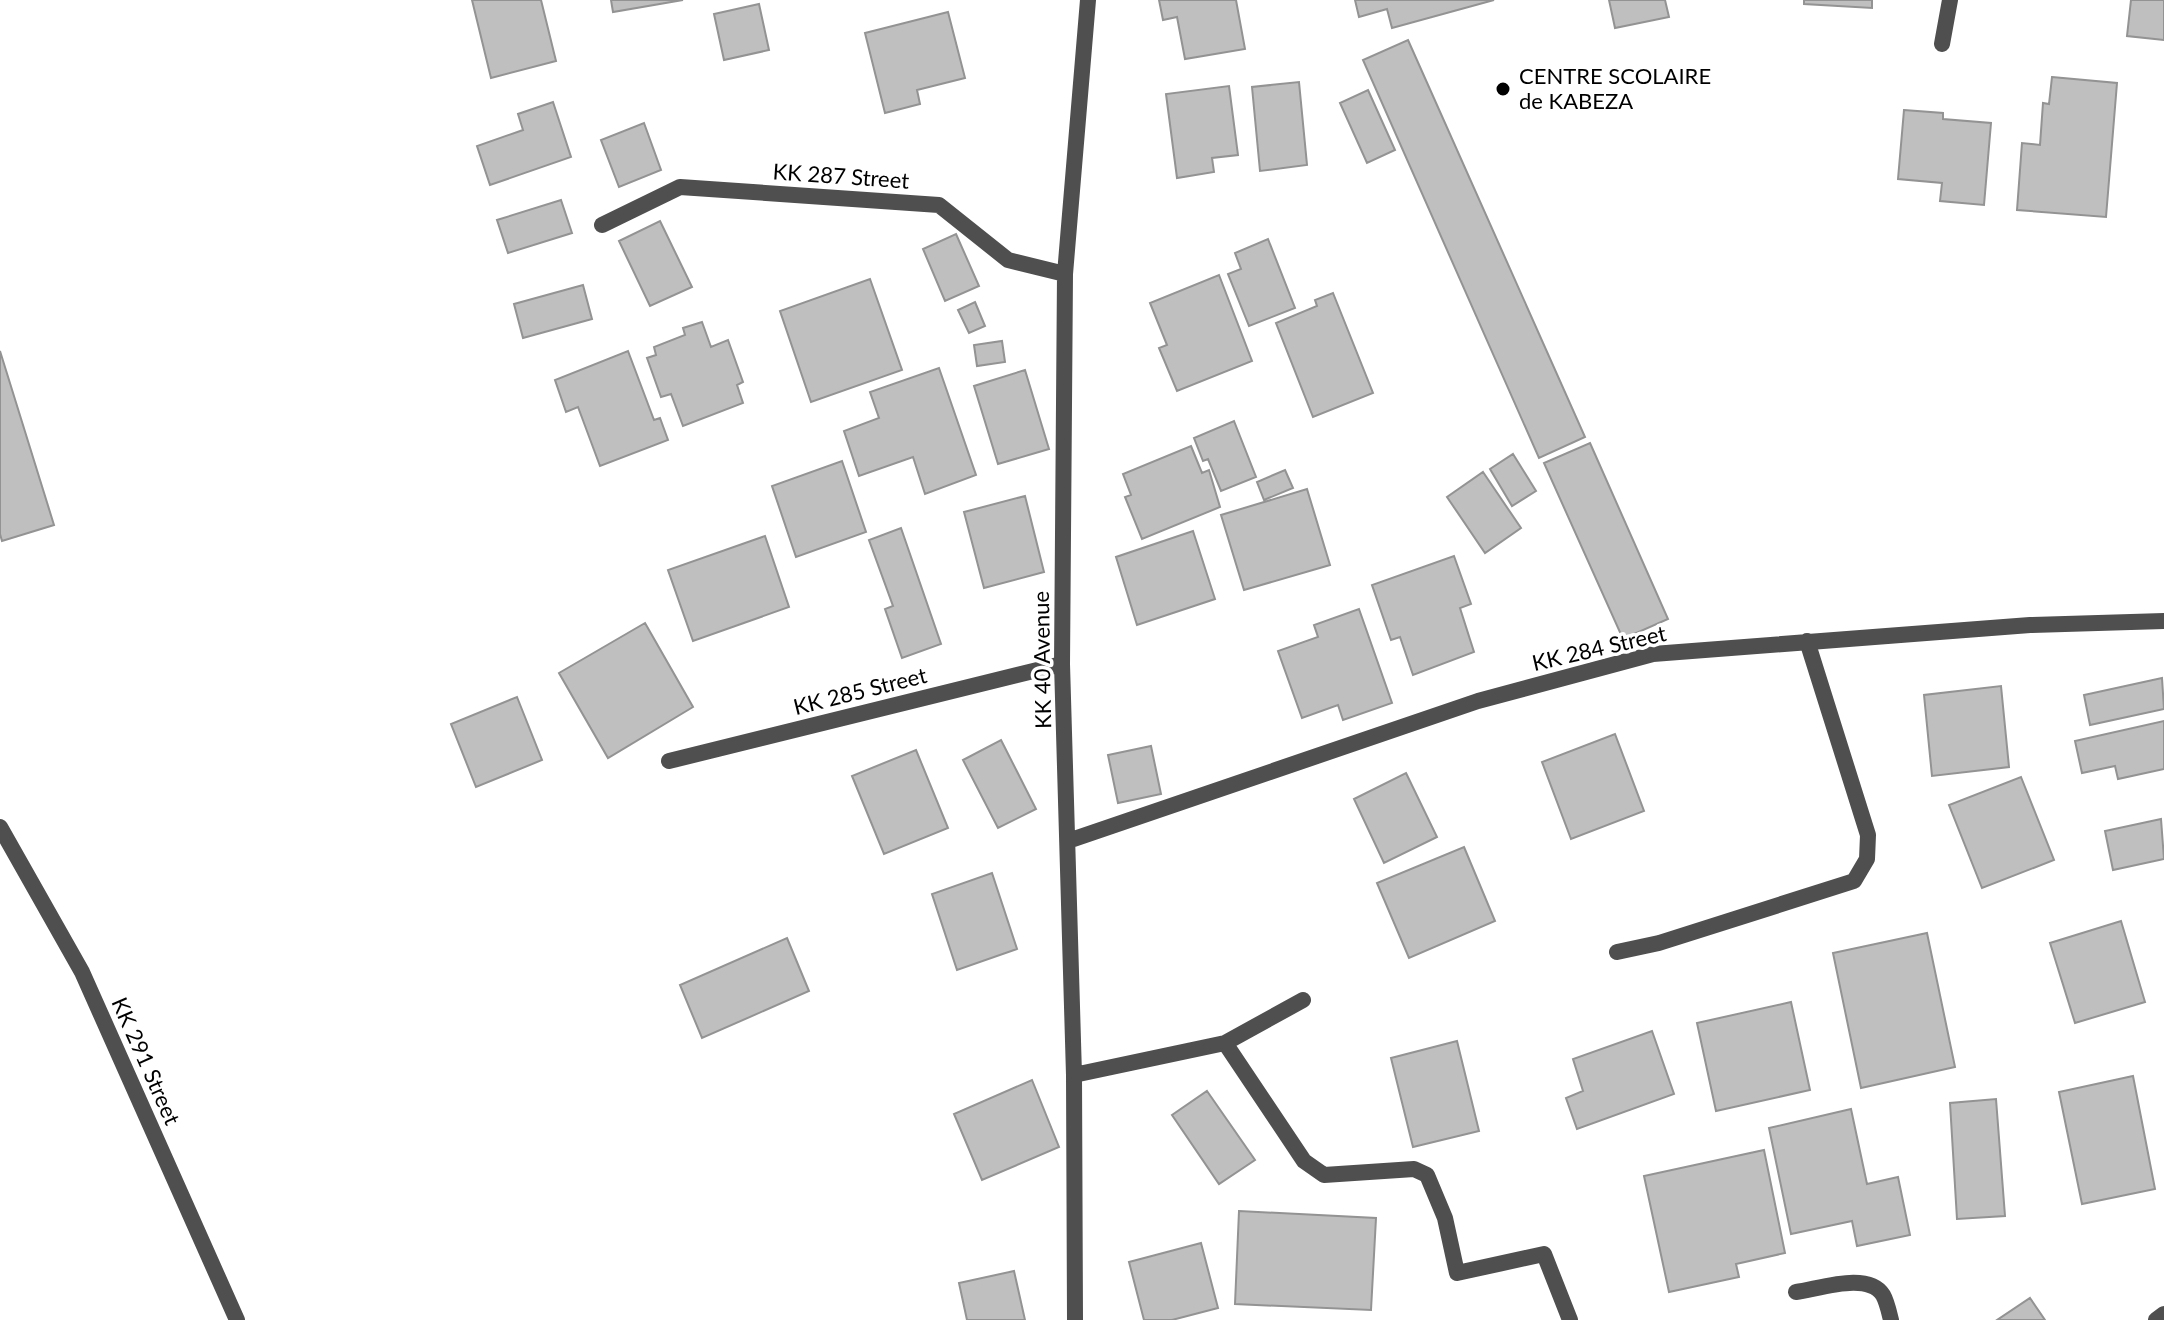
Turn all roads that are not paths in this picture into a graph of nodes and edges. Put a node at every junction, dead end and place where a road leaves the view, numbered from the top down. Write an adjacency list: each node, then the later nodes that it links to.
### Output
1 (1088, 0): 5 (street, KK 40 Avenue)
2 (1950, 0): 3 (street)
3 (1942, 44)
4 (602, 225): 5 (street, KK 287 Street)
5 (1065, 274): 8 (street, KK 40 Avenue)
6 (2164, 621): 7 (street, KK 284 Street)
7 (1807, 641): 11 (street, KK 284 Street); 12 (street)
8 (1062, 664): 9 (street, KK 285 Street); 11 (street, KK 40 Avenue)
9 (669, 761)
10 (0, 827): 18 (street, KK 291 Street)
11 (1068, 841): 15 (street, KK 40 Avenue)
12 (1617, 952)
13 (1303, 1000): 14 (street)
14 (1225, 1043): 15 (street); 20 (street)
15 (1074, 1075): 19 (street, KK 40 Avenue)
16 (1796, 1292): 21 (street)
17 (2164, 1314): 22 (street)
18 (237, 1320)
19 (1075, 1320)
20 (1570, 1320)
21 (1891, 1320)
22 (2156, 1320)

